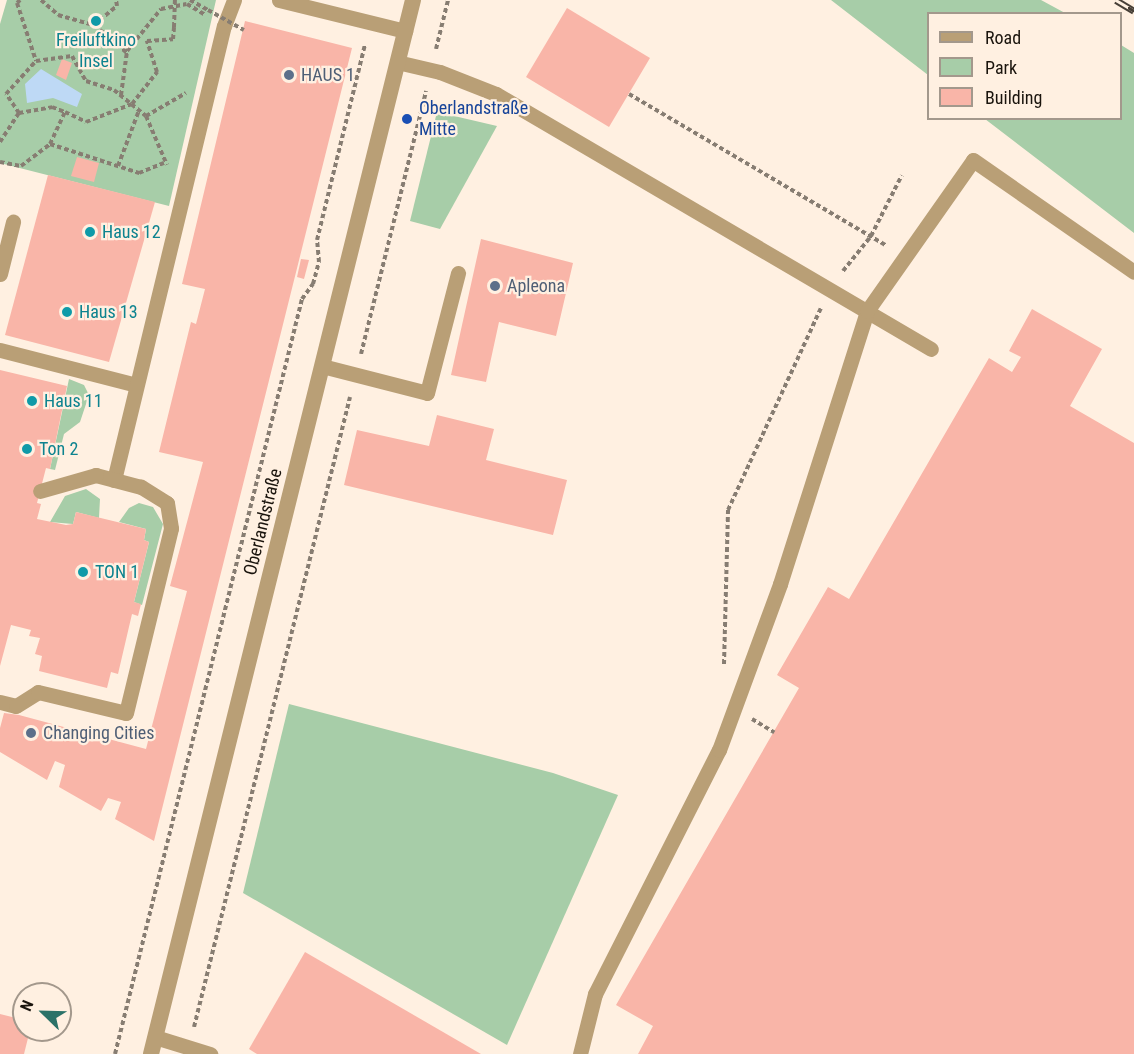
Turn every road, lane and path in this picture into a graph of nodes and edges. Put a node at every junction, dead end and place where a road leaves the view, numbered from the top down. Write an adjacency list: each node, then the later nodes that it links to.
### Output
1 (20, 0): 17 (path)
2 (41, 0): 12 (path)
3 (116, 0): 12 (path)
4 (175, 0): 23 (path, bridge)
5 (190, 0): 14 (path, bridge)
6 (234, 0): 13 (lane)
7 (279, 0): 10 (lane)
8 (412, 0): 15 (street, Oberlandstraße)
9 (448, 0): 19 (path)
10 (301, 3): 11 (lane)
11 (370, 22): 15 (lane); 56 (path)
12 (93, 26): 16 (path)
13 (224, 26): 16 (path); 20 (lane)
14 (244, 30)
15 (405, 31): 18 (street, Oberlandstraße)
16 (128, 51): 22 (path)
17 (36, 61): 22 (path); 26 (path)
18 (398, 62): 19 (lane); 45 (street, Oberlandstraße)
19 (431, 70): 41 (lane); 46 (path)
20 (209, 85): 27 (path); 34 (lane)
21 (629, 94): 36 (path)
22 (121, 96): 23 (path)
23 (132, 105): 24 (path); 25 (path)
24 (139, 110): 27 (path); 32 (path)
25 (65, 112): 26 (path); 29 (path)
26 (19, 113): 28 (path)
27 (146, 116): 31 (path)
28 (0, 142)
29 (50, 144): 30 (path); 32 (path)
30 (0, 162)
31 (164, 164): 32 (path); 34 (path)
32 (118, 166)
33 (902, 175): 36 (path)
34 (186, 181): 47 (lane)
35 (13, 222): 40 (lane)
36 (871, 236): 37 (path); 41 (path)
37 (905, 256): 38 (lane); 42 (lane)
38 (1134, 272)
39 (458, 273): 46 (lane)
40 (0, 274)
41 (830, 289): 42 (lane); 50 (path)
42 (867, 311): 43 (lane); 52 (lane)
43 (931, 349)
44 (0, 350): 47 (lane)
45 (322, 366): 46 (lane); 54 (street, Oberlandstraße)
46 (356, 375): 55 (path)
47 (136, 385): 48 (lane)
48 (114, 480): 49 (lane); 51 (lane)
49 (40, 491)
50 (724, 666)
51 (0, 702)
52 (734, 709): 53 (path); 59 (lane)
53 (774, 732)
54 (155, 1037): 55 (lane); 57 (street, Oberlandstraße)
55 (190, 1047): 58 (lane)
56 (115, 1054)
57 (151, 1054)
58 (210, 1054)
59 (580, 1054)

